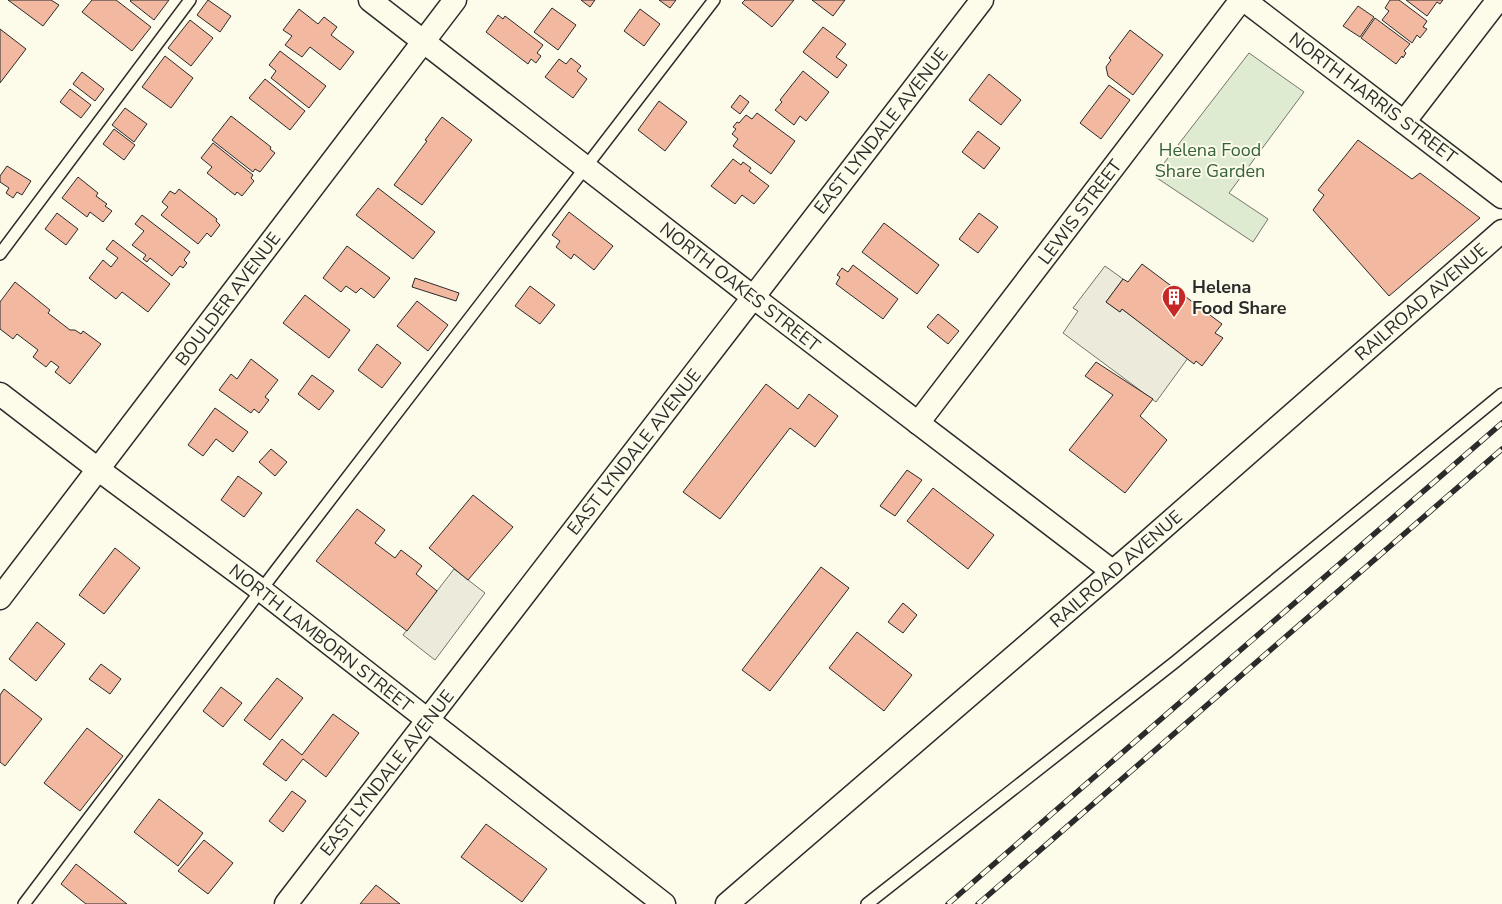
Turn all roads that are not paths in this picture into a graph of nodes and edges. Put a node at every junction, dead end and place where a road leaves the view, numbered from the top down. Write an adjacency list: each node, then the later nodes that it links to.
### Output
1 (190, 0): 13 (lane)
2 (370, 0): 8 (street, NORTH OAKES STREET)
3 (454, 0): 8 (street, BOULDER AVENUE)
4 (714, 0): 10 (lane)
5 (982, 0): 14 (street, EAST LYNDALE AVENUE)
6 (1243, 0): 9 (street, NORTH HARRIS STREET); 17 (street, LEWIS STREET)
7 (1498, 0): 9 (street)
8 (423, 41): 10 (street, NORTH OAKES STREET); 18 (street, BOULDER AVENUE)
9 (1404, 122): 11 (street, NORTH HARRIS STREET)
10 (585, 167): 14 (street, NORTH OAKES STREET); 20 (lane)
11 (1502, 197)
12 (1502, 231): 19 (street, RAILROAD AVENUE)
13 (0, 254)
14 (753, 297): 17 (street, NORTH OAKES STREET); 22 (street, EAST LYNDALE AVENUE)
15 (0, 394): 18 (street, NORTH LAMBORN STREET)
16 (1502, 394): 27 (lane)
17 (918, 423): 19 (street, NORTH OAKES STREET)
18 (99, 470): 20 (street, NORTH LAMBORN STREET); 21 (street, BOULDER AVENUE)
19 (1112, 571): 26 (street, RAILROAD AVENUE)
20 (261, 590): 22 (street, NORTH LAMBORN STREET); 23 (lane)
21 (0, 598)
22 (427, 720): 24 (street, EAST LYNDALE AVENUE); 25 (street, NORTH LAMBORN STREET)
23 (24, 904)
24 (286, 904)
25 (664, 904)
26 (727, 904)
27 (867, 904)

